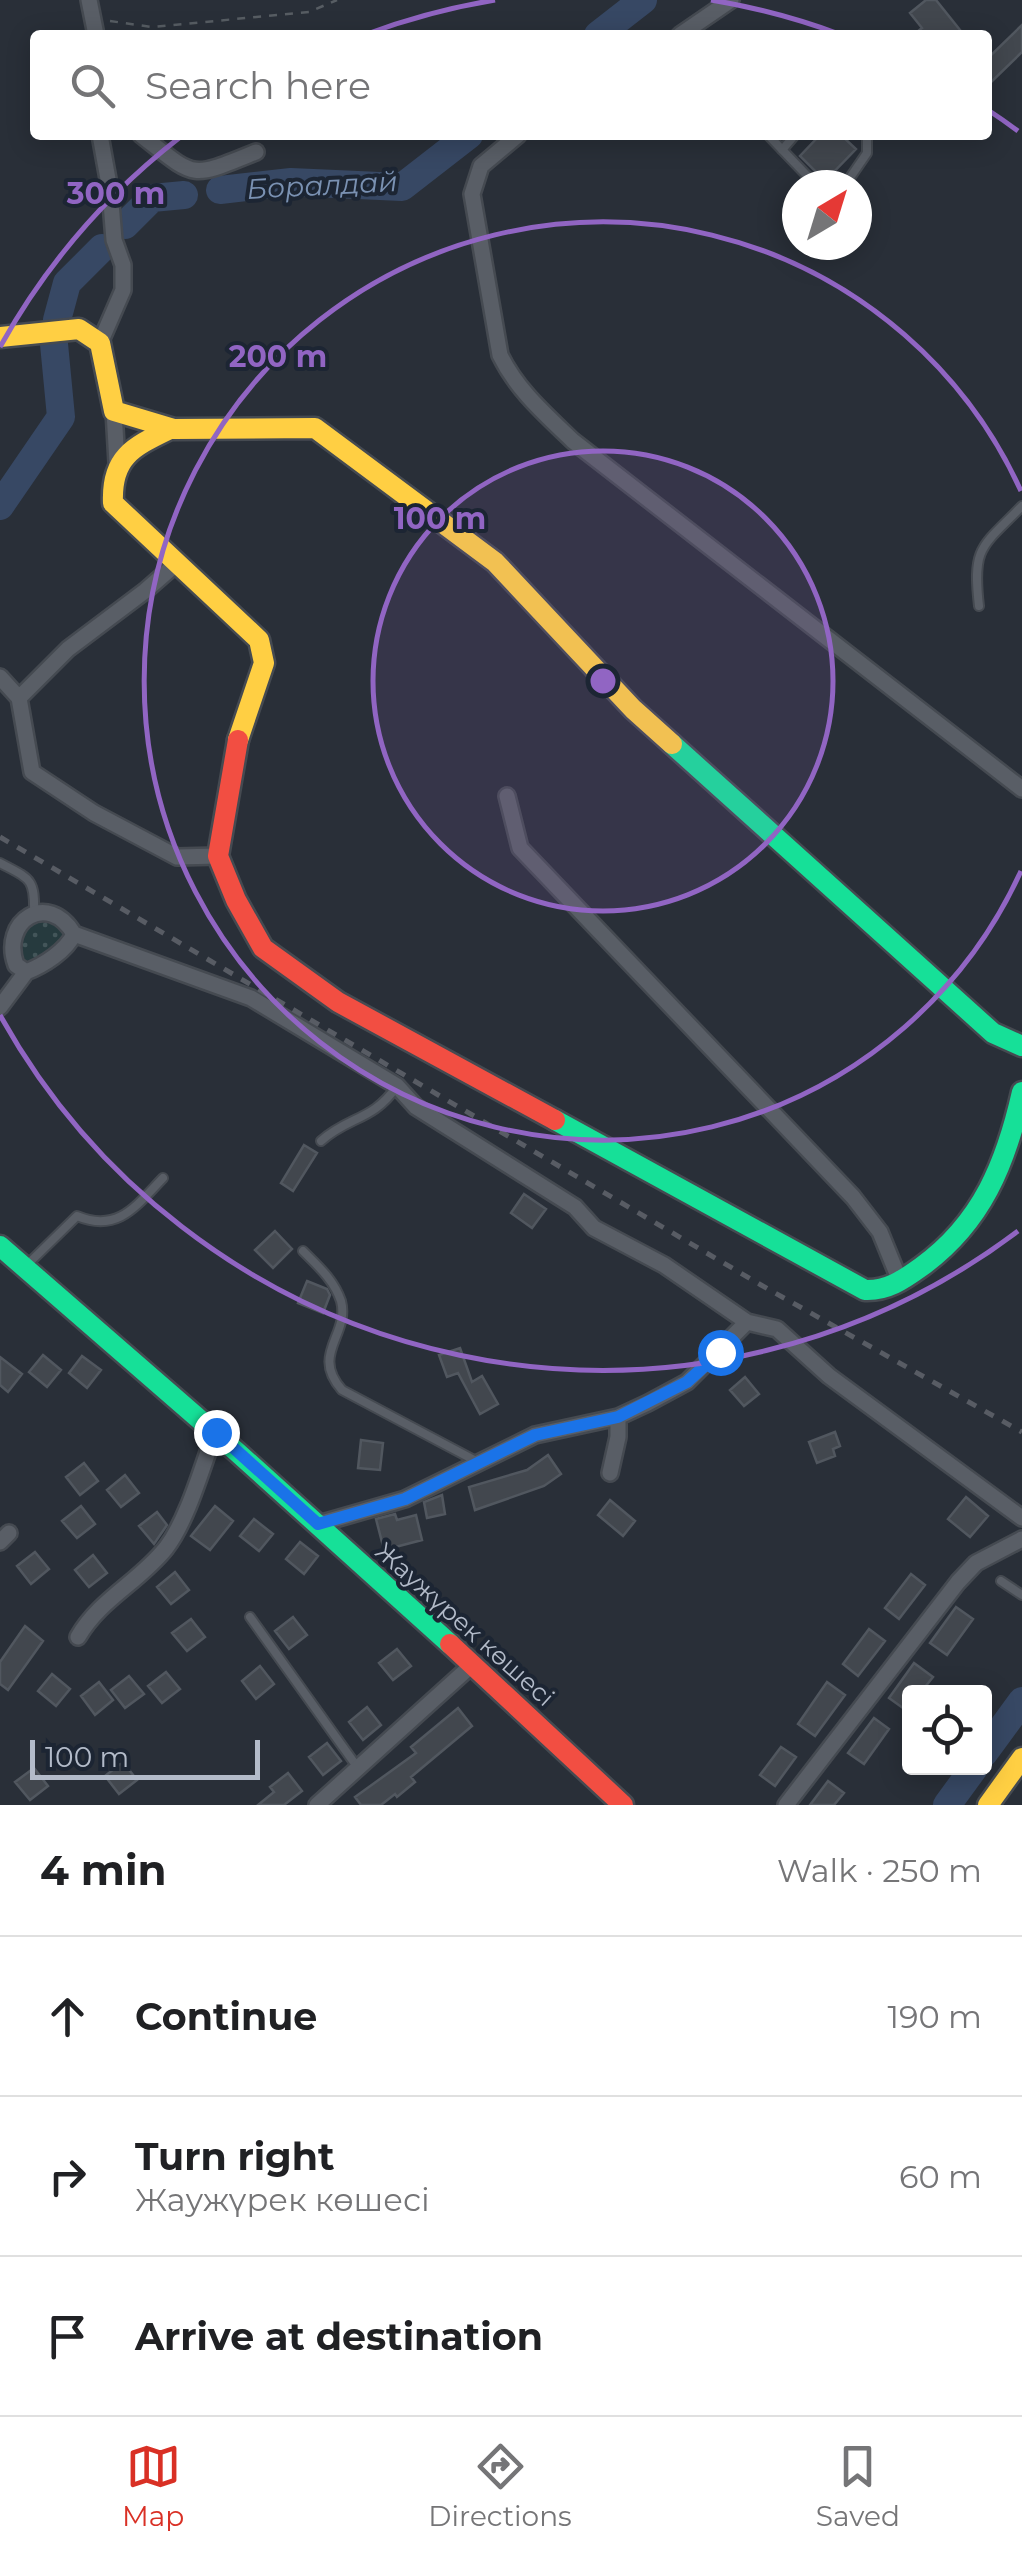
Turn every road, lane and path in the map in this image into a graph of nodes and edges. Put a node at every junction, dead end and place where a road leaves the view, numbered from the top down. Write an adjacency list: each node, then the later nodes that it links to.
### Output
1 (89, 0): 4 (street)
2 (337, 0): 4 (path)
3 (730, 0): 5 (street)
4 (95, 27)
5 (689, 30)
6 (101, 140): 17 (street)
7 (147, 140): 13 (street)
8 (512, 140): 26 (street)
9 (773, 140): 12 (lane)
10 (791, 140): 12 (lane)
11 (867, 140): 15 (lane)
12 (782, 150): 14 (lane)
13 (256, 152)
14 (801, 170)
15 (856, 170)
16 (0, 337): 17 (street)
17 (100, 343): 18 (street)
18 (114, 411): 19 (street); 20 (street)
19 (170, 429): 20 (street); 35 (street)
20 (117, 463): 22 (street)
21 (1022, 506): 23 (lane)
22 (177, 562): 25 (street); 28 (street)
23 (980, 606)
24 (0, 677): 25 (street)
25 (19, 698): 28 (street)
26 (1022, 789)
27 (507, 796): 43 (street)
28 (218, 856): 43 (street)
29 (0, 863): 30 (lane)
30 (34, 913): 31 (street); 33 (street)
31 (74, 934): 33 (street); 36 (street)
32 (0, 957): 33 (street)
33 (21, 968): 34 (street)
34 (0, 1007)
35 (1022, 1046)
36 (398, 1086): 38 (lane); 44 (street)
37 (1022, 1092): 43 (street)
38 (321, 1140)
39 (163, 1178): 42 (lane)
40 (0, 1246): 42 (street, Жаужүрек көшесі)
41 (303, 1251): 47 (lane)
42 (25, 1268): 46 (street, Жаужүрек көшесі)
43 (900, 1281)
44 (747, 1322): 45 (street); 49 (street)
45 (618, 1417): 47 (street); 48 (street)
46 (216, 1432): 50 (street, Жаужүрек көшесі); 55 (street)
47 (477, 1462): 50 (street)
48 (610, 1473)
49 (1022, 1518)
50 (318, 1524): 56 (street, Жаужүрек көшесі)
51 (1022, 1539): 61 (street)
52 (1001, 1580): 53 (lane)
53 (1022, 1595)
54 (250, 1617): 57 (lane)
55 (78, 1637)
56 (473, 1664): 57 (street); 60 (street, Жаужүрек көшесі)
57 (358, 1768): 59 (street)
58 (1019, 1768): 62 (street)
59 (316, 1805)
60 (623, 1805)
61 (786, 1805)
62 (988, 1805)

